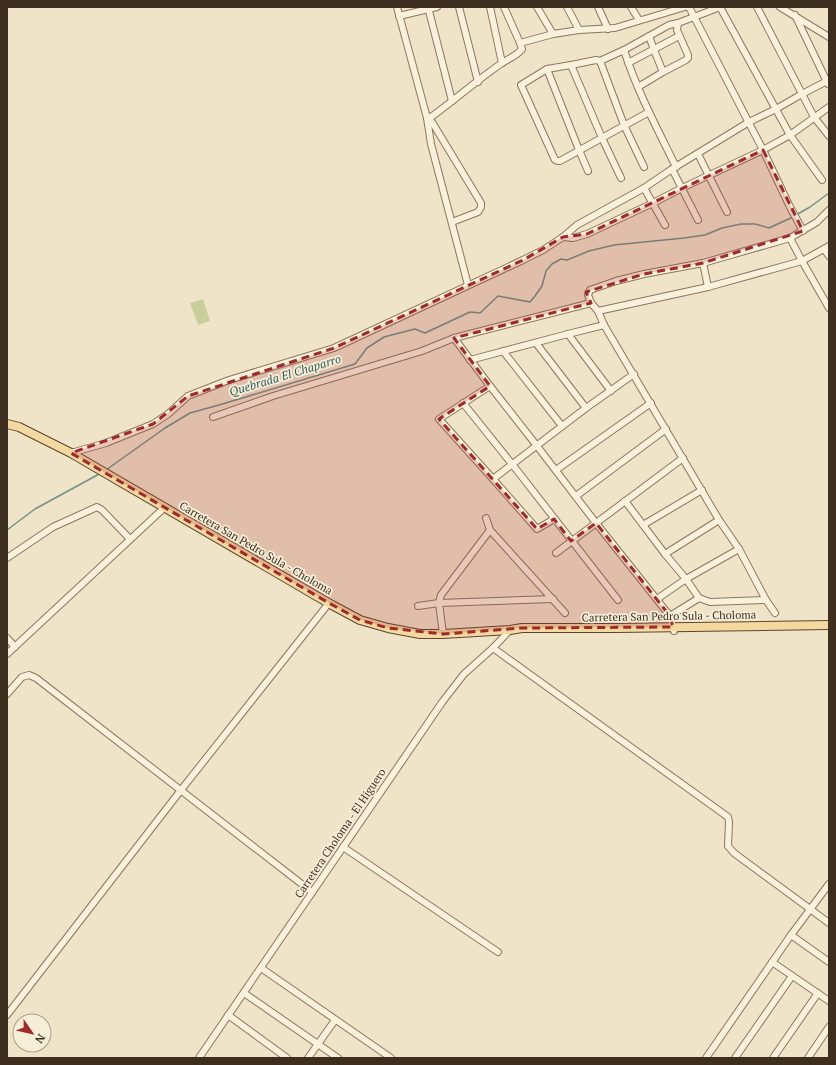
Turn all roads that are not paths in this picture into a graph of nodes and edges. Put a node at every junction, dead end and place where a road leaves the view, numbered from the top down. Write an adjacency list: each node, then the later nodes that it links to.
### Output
1 (397, 7): 19 (street)
2 (437, 7): 16 (street)
3 (459, 7): 38 (street)
4 (490, 7): 33 (street)
5 (504, 7): 29 (street)
6 (537, 7): 25 (street)
7 (567, 7): 24 (street)
8 (598, 7): 23 (street)
9 (631, 7): 21 (street)
10 (660, 7): 17 (street)
11 (685, 7): 17 (street)
12 (689, 7): 20 (street)
13 (720, 7): 20 (street); 44 (street)
14 (757, 7): 41 (street)
15 (780, 7): 18 (street)
16 (429, 8): 19 (street); 42 (street)
17 (664, 13): 21 (street)
18 (795, 15): 28 (street); 39 (street)
19 (399, 16): 47 (street)
20 (694, 17): 22 (street); 48 (street)
21 (639, 20): 23 (street)
22 (678, 23): 26 (street); 27 (street)
23 (608, 29): 24 (street)
24 (579, 30): 25 (street)
25 (554, 34): 29 (street)
26 (649, 36): 30 (street); 31 (street)
27 (679, 36): 31 (street); 37 (street)
28 (829, 37)
29 (520, 43): 33 (street)
30 (624, 50): 32 (street); 34 (street)
31 (654, 50): 34 (street); 37 (street)
32 (600, 61): 35 (street); 49 (street)
33 (502, 63): 38 (street)
34 (628, 63): 40 (street)
35 (571, 65): 36 (street); 52 (street)
36 (546, 69): 53 (street); 53 (street)
37 (663, 72): 40 (street)
38 (478, 82): 42 (street)
39 (828, 82): 41 (street)
40 (638, 87): 45 (street)
41 (802, 94): 44 (street); 46 (street)
42 (452, 101): 47 (street)
43 (829, 107): 46 (street)
44 (776, 109): 48 (street); 50 (street)
45 (649, 112): 49 (street); 57 (street)
46 (814, 117): 50 (street); 51 (street)
47 (428, 121): 68 (street); 68 (street)
48 (749, 122): 54 (street); 55 (street)
49 (624, 125): 52 (street); 56 (street)
50 (790, 135): 54 (street); 61 (street)
51 (829, 136)
52 (602, 138): 53 (street); 60 (street)
53 (578, 150): 58 (street)
54 (763, 150): 59 (street); 70 (street)
55 (698, 154): 57 (street); 59 (street)
56 (644, 167)
57 (674, 168): 62 (street); 63 (street)
58 (588, 171)
59 (708, 176): 63 (street); 66 (street)
60 (621, 178)
61 (822, 180)
62 (644, 188): 64 (street); 71 (street)
63 (682, 188): 64 (street); 67 (street)
64 (653, 203): 69 (street); 71 (street)
65 (829, 210): 70 (street)
66 (727, 212)
67 (698, 220)
68 (452, 222): 77 (street)
69 (665, 225)
70 (803, 231): 72 (street)
71 (563, 237): 77 (street)
72 (790, 238): 75 (street); 76 (street)
73 (826, 247): 74 (street); 75 (street)
74 (829, 256)
75 (802, 261): 78 (street); 80 (street)
76 (703, 263): 78 (street); 79 (street)
77 (468, 285): 99 (street)
78 (708, 287): 81 (street)
79 (591, 303): 81 (street); 84 (street)
80 (829, 308)
81 (598, 311): 82 (street)
82 (604, 325): 83 (street); 88 (street)
83 (568, 334): 85 (street); 90 (street)
84 (454, 338): 87 (street); 94 (street)
85 (536, 343): 86 (street); 93 (street)
86 (503, 351): 87 (street); 96 (street)
87 (470, 360): 89 (street)
88 (634, 374): 90 (street); 92 (street)
89 (490, 386): 91 (street); 98 (street)
90 (610, 391): 93 (street)
91 (462, 403): 101 (street); 103 (street)
92 (651, 403): 97 (street); 102 (street)
93 (586, 408): 96 (street)
94 (213, 417)
95 (7, 424): 99 (main road, Carretera San Pedro Sula - Choloma)
96 (562, 426): 98 (street)
97 (666, 430): 100 (street); 105 (street)
98 (537, 446): 101 (street); 102 (street)
99 (71, 453): 107 (main road, Carretera San Pedro Sula - Choloma)
100 (683, 458): 104 (street); 106 (street)
101 (512, 464): 103 (street); 109 (street)
102 (556, 470): 105 (street)
103 (493, 479): 109 (street)
104 (702, 490): 110 (street); 112 (street)
105 (576, 496): 111 (street)
106 (625, 502): 111 (street); 112 (street)
107 (164, 507): 114 (street); 126 (main road, Carretera San Pedro Sula - Choloma)
108 (486, 518): 113 (street)
109 (554, 519): 115 (street)
110 (719, 520): 116 (street); 118 (street)
111 (596, 523): 115 (street); 123 (street)
112 (643, 525): 118 (street)
113 (490, 530): 122 (street); 127 (street)
114 (130, 539): 119 (street); 138 (street)
115 (571, 542): 117 (street); 124 (street)
116 (739, 550): 120 (street); 125 (street)
117 (556, 553)
118 (665, 554): 120 (street)
119 (7, 558)
120 (686, 579): 121 (street); 123 (street)
121 (699, 598): 125 (street); 131 (street)
122 (553, 599): 127 (street); 129 (street)
123 (657, 599): 131 (street)
124 (618, 600)
125 (766, 600): 130 (street)
126 (329, 603): 136 (main road, Carretera San Pedro Sula - Choloma); 142 (street)
127 (439, 603): 128 (street); 136 (street)
128 (418, 606)
129 (565, 613)
130 (775, 613)
131 (670, 616): 133 (street)
132 (829, 625): 133 (main road, Carretera San Pedro Sula - Choloma)
133 (673, 629): 134 (main road, Carretera San Pedro Sula - Choloma); 135 (main road, Carretera San Pedro Sula - Choloma)
134 (829, 629)
135 (510, 630): 136 (main road, Carretera San Pedro Sula - Choloma); 139 (street, Carretera Choloma - El Higuero)
136 (442, 634)
137 (7, 638): 138 (street)
138 (15, 647): 140 (street)
139 (493, 648): 143 (street, Carretera Choloma - El Higuero); 146 (street)
140 (7, 654)
141 (7, 694): 142 (street)
142 (181, 790): 145 (street); 157 (street)
143 (343, 847): 145 (street, Carretera Choloma - El Higuero); 149 (street)
144 (828, 887): 146 (street)
145 (312, 892): 152 (street, Carretera Choloma - El Higuero)
146 (810, 909): 147 (street); 148 (street)
147 (829, 923)
148 (791, 935): 150 (street); 151 (street)
149 (498, 952)
150 (772, 962): 153 (street); 169 (street)
151 (829, 962)
152 (261, 968): 154 (street, Carretera Choloma - El Higuero); 159 (street)
153 (792, 976): 155 (street); 170 (street)
154 (244, 993): 158 (street, Carretera Choloma - El Higuero); 162 (street)
155 (818, 993): 156 (street); 171 (street)
156 (829, 1001)
157 (7, 1015)
158 (228, 1015): 164 (street, Carretera Choloma - El Higuero); 165 (street)
159 (336, 1020): 162 (street); 168 (street)
160 (829, 1027): 161 (street)
161 (826, 1036): 163 (street)
162 (318, 1044): 166 (street); 167 (street)
163 (809, 1057)
164 (199, 1058)
165 (287, 1058)
166 (308, 1058)
167 (338, 1058)
168 (391, 1058)
169 (706, 1058)
170 (736, 1058)
171 (773, 1058)

